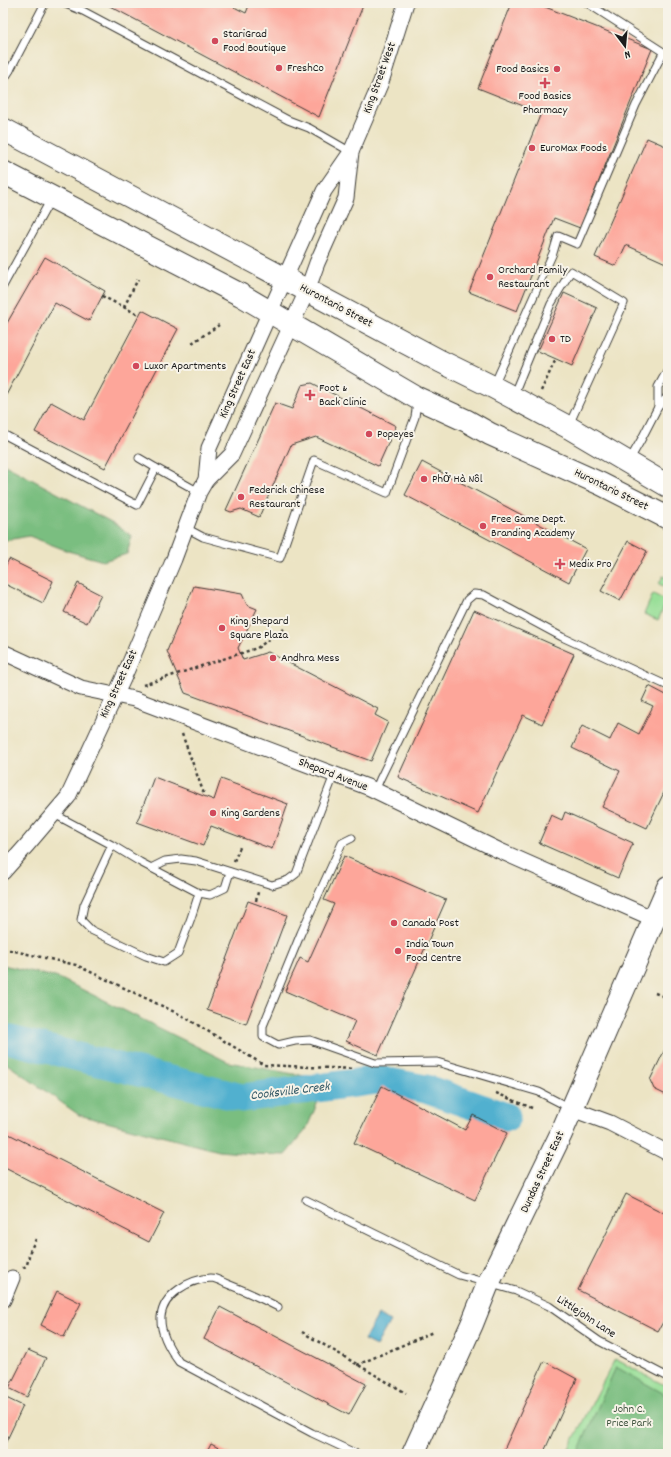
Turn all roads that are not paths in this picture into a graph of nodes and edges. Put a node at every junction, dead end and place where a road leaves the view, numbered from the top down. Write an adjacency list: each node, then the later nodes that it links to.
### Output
1 (45, 3): 7 (lane)
2 (64, 3): 10 (lane)
3 (406, 3): 10 (street, King Street West)
4 (587, 3): 5 (lane)
5 (666, 54): 19 (lane)
6 (3, 66): 7 (lane)
7 (10, 70): 8 (lane)
8 (3, 81)
9 (3, 129): 13 (main road, Hurontario Street)
10 (351, 152): 13 (street, King Street West); 15 (street, King Street West)
11 (5, 175): 12 (main road, Hurontario Street)
12 (52, 197): 14 (lane); 16 (main road, Hurontario Street)
13 (285, 279): 15 (main road, Hurontario Street); 16 (street, King Street East)
14 (3, 286)
15 (307, 291): 17 (street, King Street East); 19 (main road, Hurontario Street)
16 (271, 312): 17 (main road, Hurontario Street); 29 (street, King Street East)
17 (292, 325): 22 (main road, Hurontario Street); 29 (street, King Street East)
18 (668, 368): 23 (lane)
19 (493, 387): 21 (main road, Hurontario Street)
20 (668, 396): 23 (lane)
21 (512, 397): 24 (main road, Hurontario Street); 24 (lane)
22 (417, 398): 31 (main road, Hurontario Street); 32 (lane)
23 (658, 406): 27 (lane)
24 (568, 427): 27 (main road, Hurontario Street)
25 (3, 434): 28 (lane)
26 (139, 458): 28 (lane)
27 (628, 463): 30 (main road, Hurontario Street)
28 (156, 468): 29 (lane)
29 (203, 486): 32 (street, King Street East)
30 (668, 486)
31 (668, 518)
32 (186, 528): 35 (street, King Street East)
33 (3, 652): 35 (street, Shepard Avenue)
34 (668, 686): 37 (lane)
35 (114, 695): 36 (street, Shepard Avenue); 38 (street, King Street East)
36 (334, 775): 37 (street, Shepard Avenue); 43 (lane)
37 (375, 791): 46 (street, Shepard Avenue)
38 (54, 814): 40 (lane); 42 (street, King Street East)
39 (352, 838): 47 (lane)
40 (112, 845): 41 (lane); 45 (lane)
41 (151, 868): 43 (lane); 45 (lane)
42 (3, 872)
43 (230, 872): 45 (lane)
44 (668, 887): 46 (main road, Dundas Street East)
45 (198, 893)
46 (654, 919): 47 (main road, Dundas Street East)
47 (572, 1109): 48 (street); 51 (main road, Dundas Street East)
48 (668, 1153)
49 (306, 1200): 51 (lane, Littlejohn Lane)
50 (12, 1278): 52 (street)
51 (488, 1284): 54 (lane, Littlejohn Lane); 56 (main road, Dundas Street East)
52 (3, 1300)
53 (278, 1307): 55 (lane)
54 (668, 1377)
55 (357, 1454)
56 (413, 1454)

